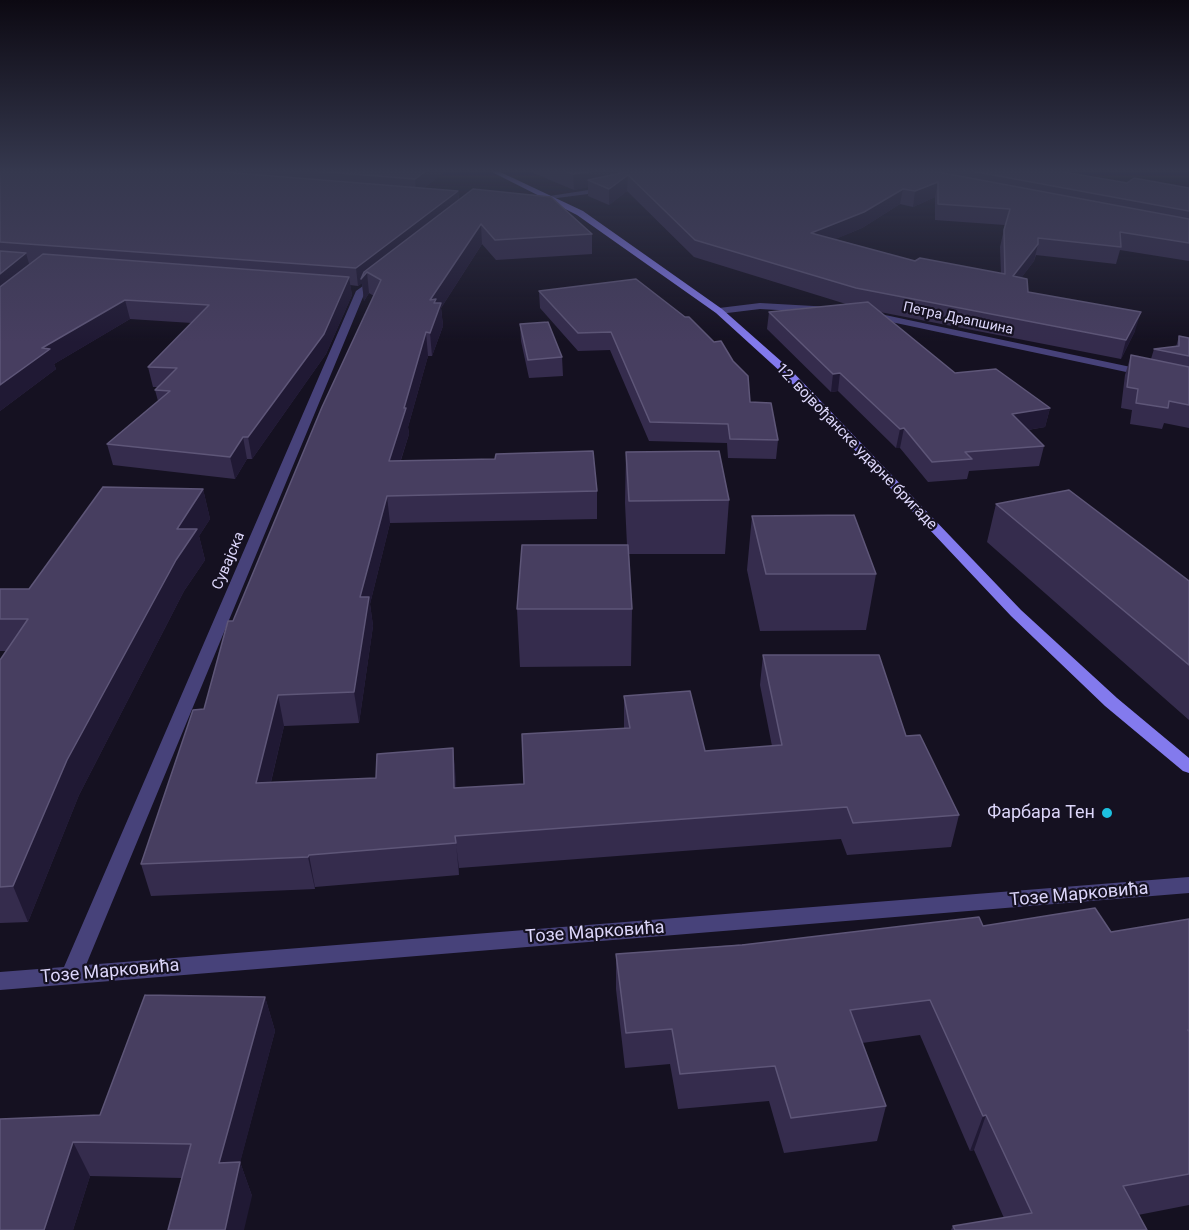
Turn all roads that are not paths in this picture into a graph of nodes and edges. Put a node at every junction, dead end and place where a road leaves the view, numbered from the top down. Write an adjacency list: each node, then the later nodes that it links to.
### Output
1 (600, 227): 3 (main road, 12. војвођанске ударне бригаде)
2 (387, 271): 7 (street, Сувајска)
3 (719, 311): 4 (street, Петра Драпшина); 5 (main road, 12. војвођанске ударне бригаде)
4 (1155, 375)
5 (1189, 767)
6 (1189, 885): 7 (street, Тозе Марковића)
7 (72, 974): 8 (street, Тозе Марковића)
8 (0, 981)

